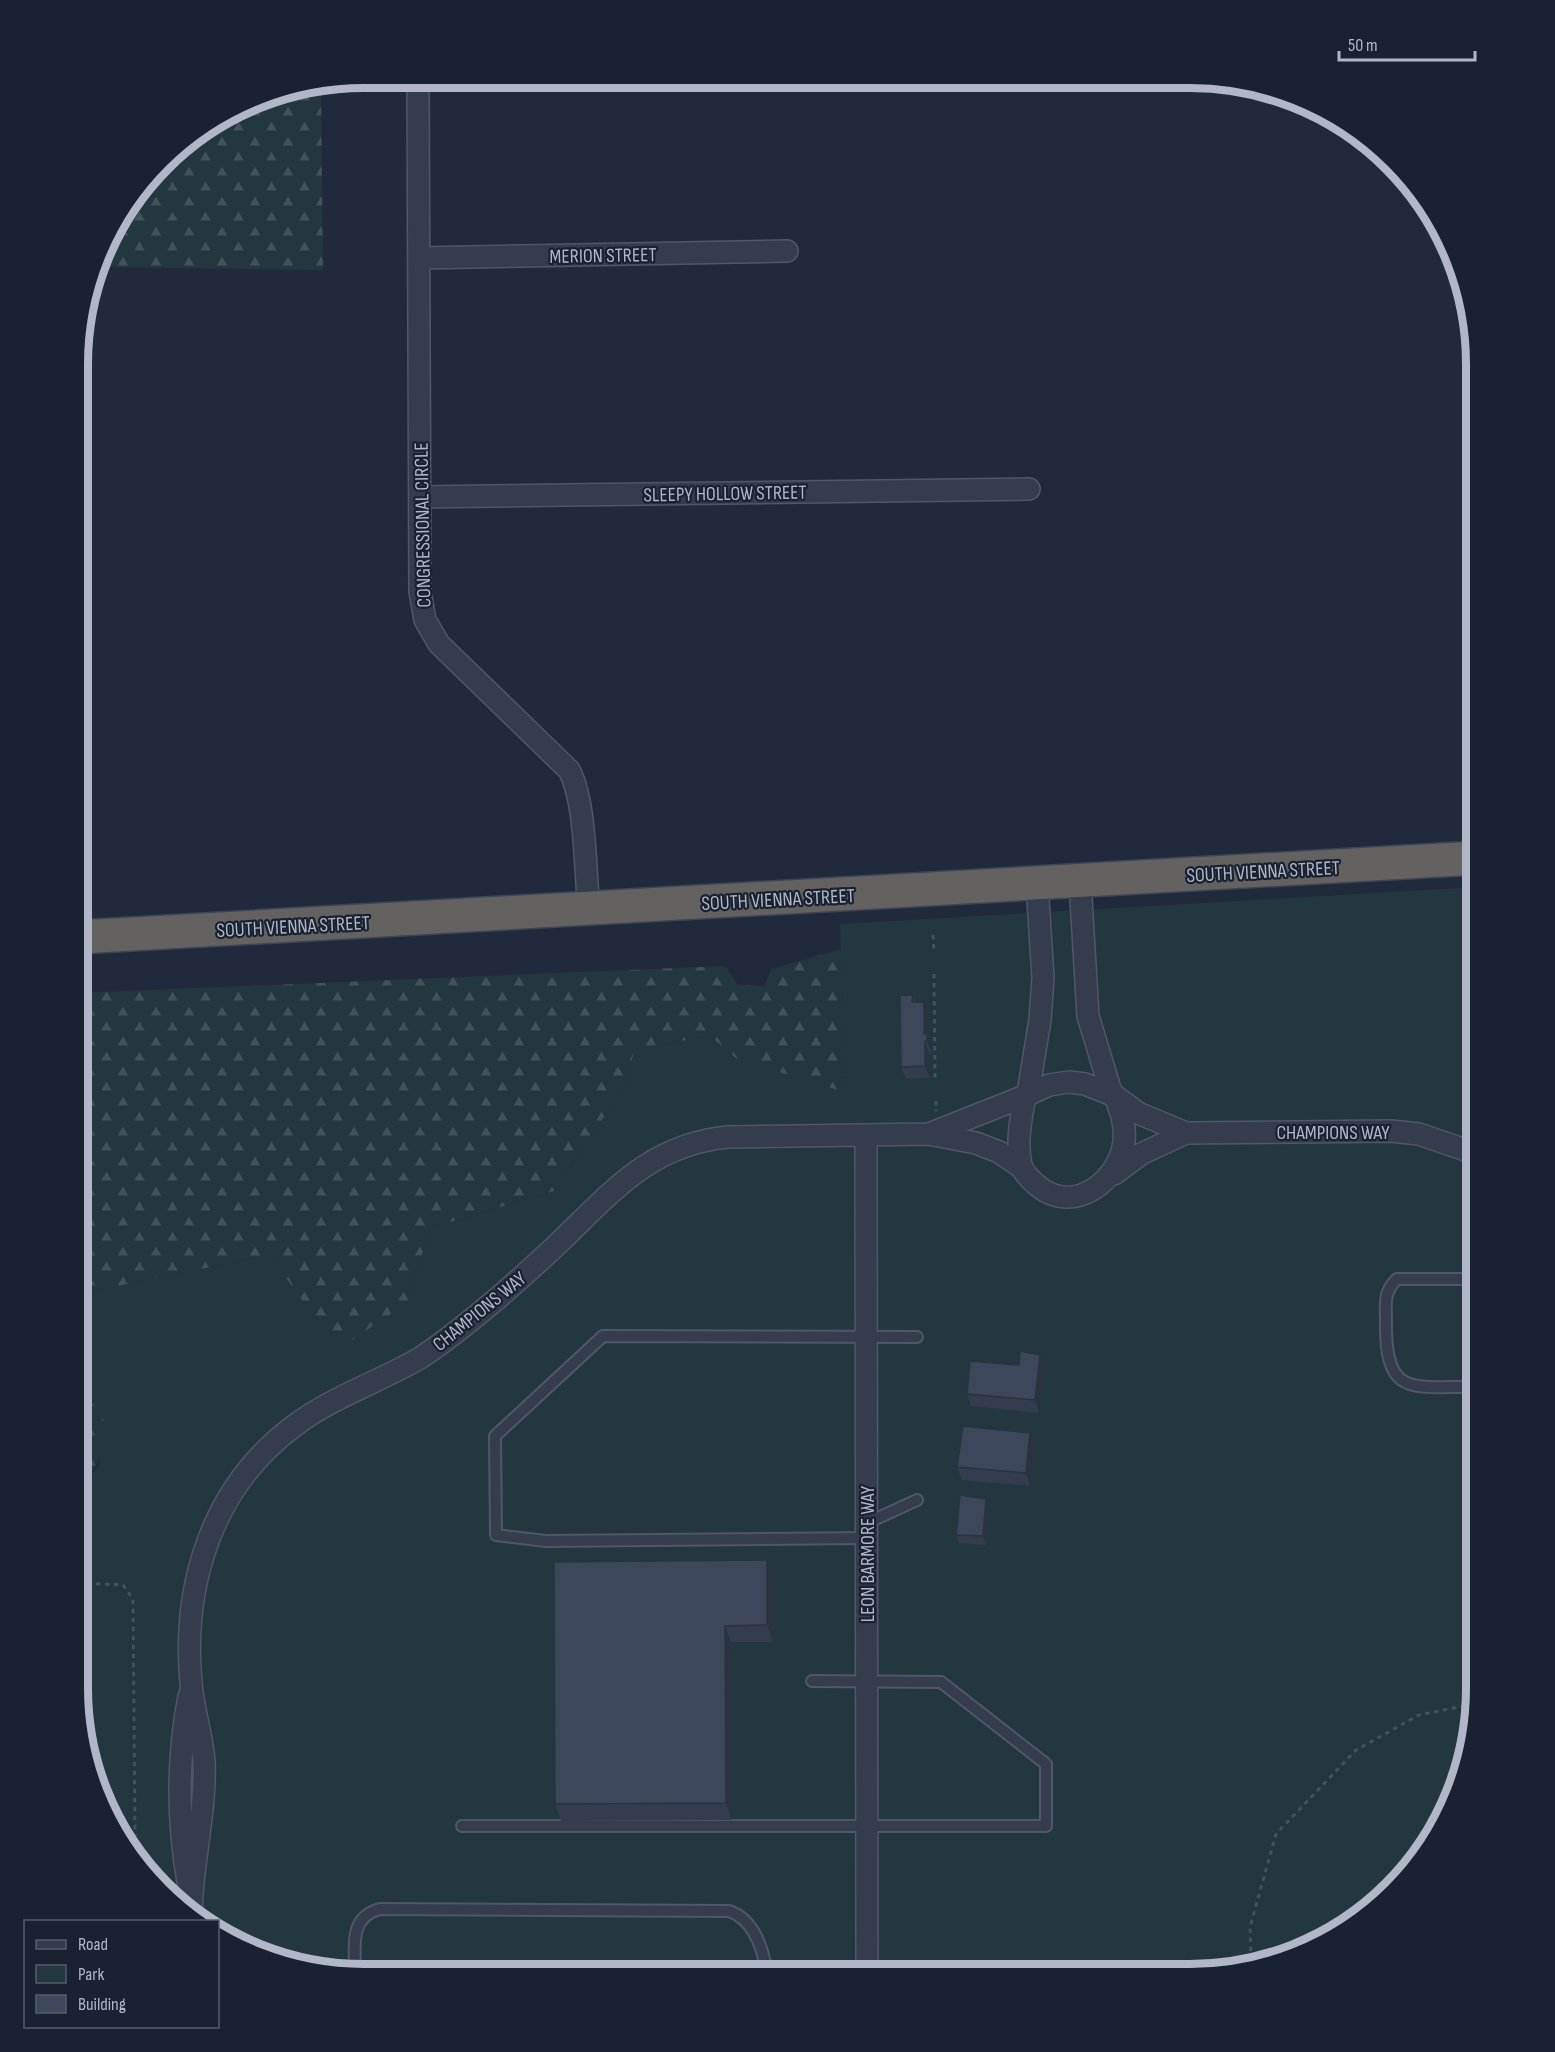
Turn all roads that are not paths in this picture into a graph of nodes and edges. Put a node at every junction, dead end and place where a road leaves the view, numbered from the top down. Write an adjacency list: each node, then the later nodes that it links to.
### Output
1 (418, 88): 3 (street, CONGRESSIONAL CIRCLE)
2 (787, 251): 3 (street, MERION STREET)
3 (419, 258): 5 (street, CONGRESSIONAL CIRCLE)
4 (1029, 489): 5 (street, SLEEPY HOLLOW STREET)
5 (420, 497): 9 (street, CONGRESSIONAL CIRCLE)
6 (1466, 859): 7 (highway, SOUTH VIENNA STREET)
7 (1080, 882): 8 (highway, SOUTH VIENNA STREET); 11 (street)
8 (1037, 884): 9 (highway, SOUTH VIENNA STREET); 12 (street)
9 (589, 910): 10 (highway, SOUTH VIENNA STREET)
10 (88, 937)
11 (1113, 1094): 12 (street, CHAMPIONS WAY); 13 (street, CHAMPIONS WAY); 18 (street)
12 (1027, 1095): 14 (street, CHAMPIONS WAY); 17 (street)
13 (1186, 1133): 16 (street, CHAMPIONS WAY); 18 (street, CHAMPIONS WAY)
14 (928, 1134): 15 (street, CHAMPIONS WAY); 17 (street, CHAMPIONS WAY)
15 (866, 1136): 20 (street, LEON BARMORE WAY); 29 (street, CHAMPIONS WAY)
16 (1466, 1150)
17 (1022, 1167): 18 (street, CHAMPIONS WAY)
18 (1110, 1177)
19 (1466, 1280): 22 (lane)
20 (867, 1337): 21 (lane); 24 (street, LEON BARMORE WAY); 24 (lane)
21 (917, 1337)
22 (1466, 1387)
23 (917, 1500): 24 (lane)
24 (867, 1531): 26 (street, LEON BARMORE WAY)
25 (812, 1681): 26 (lane)
26 (867, 1682): 28 (street, LEON BARMORE WAY); 28 (lane)
27 (462, 1826): 28 (lane)
28 (867, 1826): 32 (street, LEON BARMORE WAY)
29 (192, 1903)
30 (355, 1964): 31 (lane)
31 (765, 1964)
32 (867, 1964)

